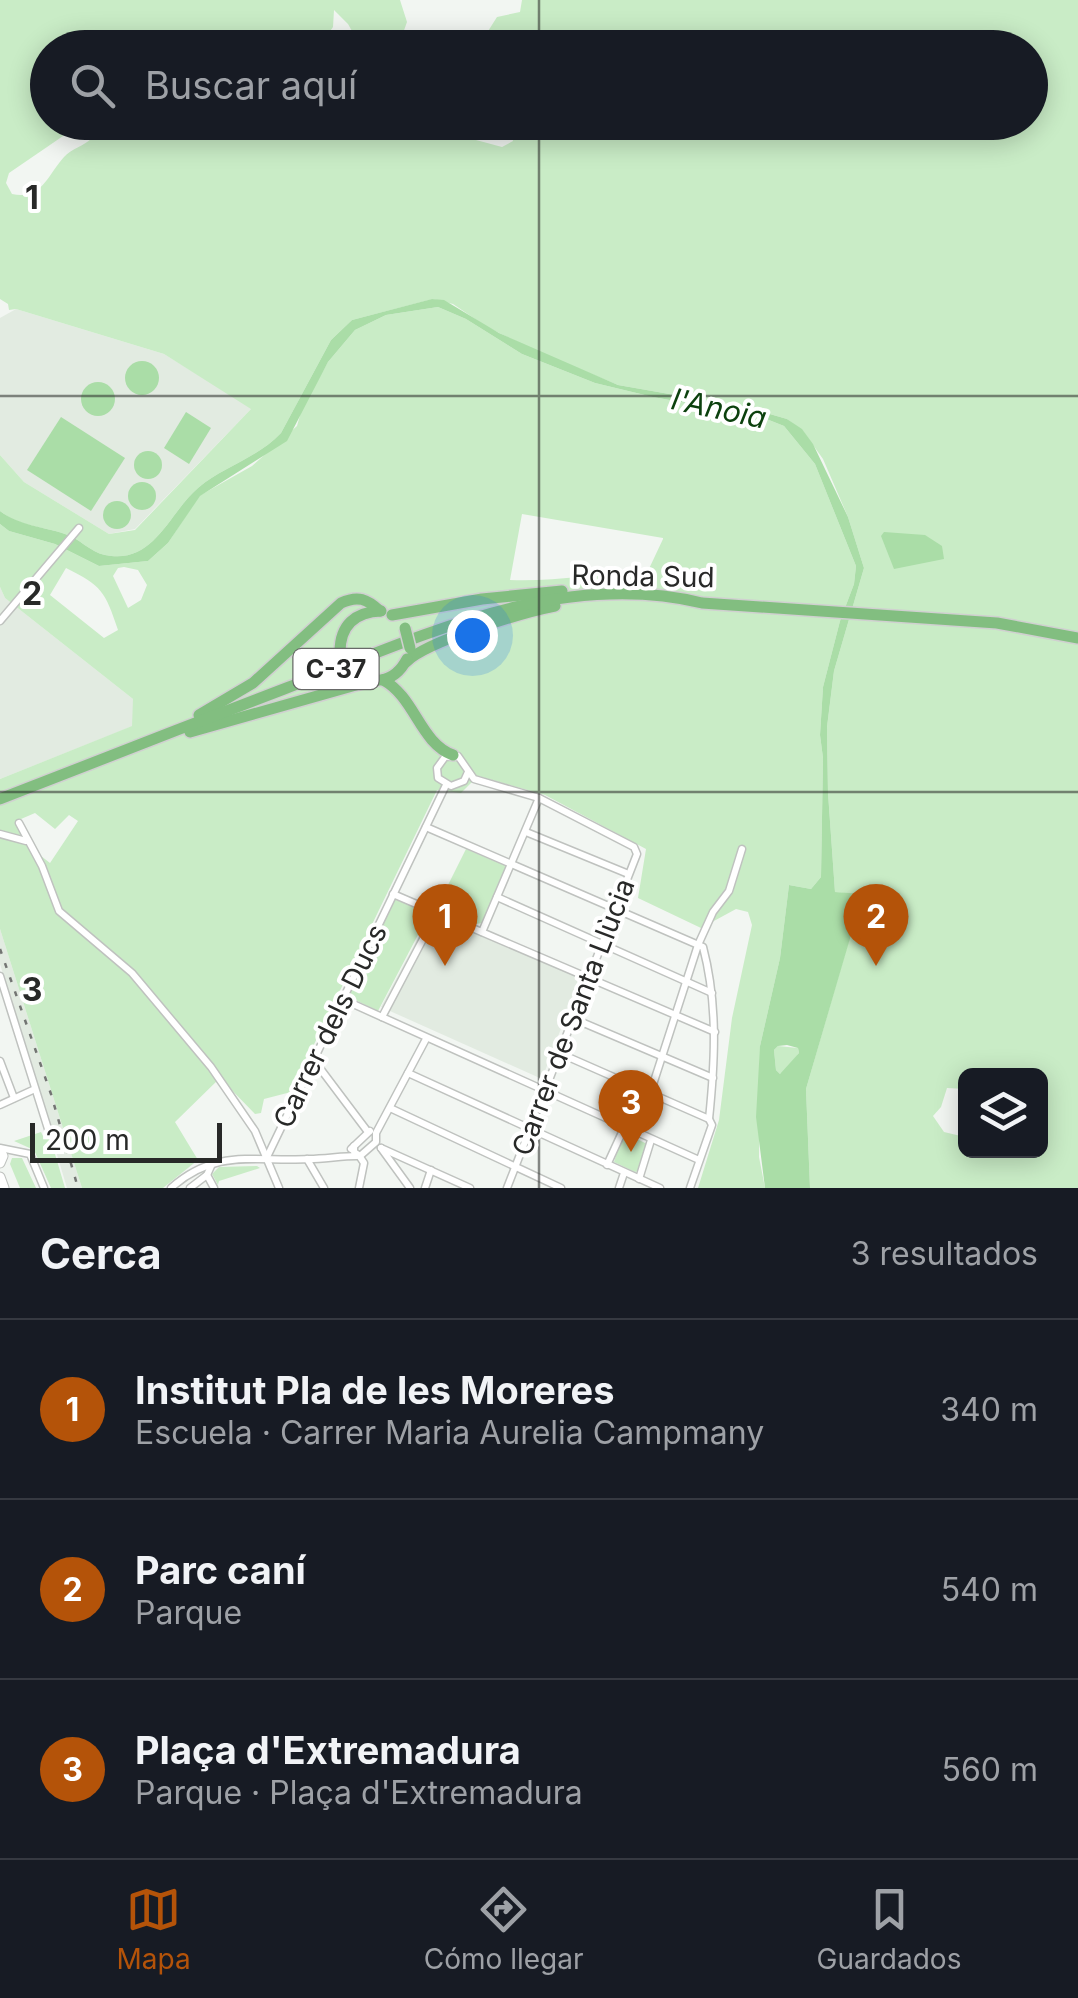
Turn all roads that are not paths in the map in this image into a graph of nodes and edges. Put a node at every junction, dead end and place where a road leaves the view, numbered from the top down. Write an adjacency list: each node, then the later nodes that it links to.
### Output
1 (78, 531): 4 (street)
2 (685, 598): 3 (highway); 5 (highway, Ronda Sud / C-37); 6 (highway); 9 (highway, Ronda Sud / C-37)
3 (386, 613): 6 (highway, bridge); 7 (highway, bridge); 9 (highway)
4 (0, 621)
5 (1078, 638)
6 (403, 667): 7 (highway); 8 (highway)
7 (377, 680): 8 (highway); 9 (highway)
8 (403, 695): 10 (highway)
9 (147, 742): 15 (highway, Ronda Sud / C-37)
10 (435, 744): 11 (highway); 12 (highway)
11 (454, 756): 12 (street); 13 (street)
12 (439, 763): 14 (street)
13 (468, 772): 14 (street); 16 (street)
14 (446, 785): 18 (street, Carrer dels Ducs)
15 (0, 798)
16 (539, 798): 19 (street); 24 (street, Carrer de Santa Llùcia)
17 (19, 823): 21 (street)
18 (426, 827): 23 (street); 25 (street, Carrer dels Ducs)
19 (526, 832): 23 (street); 24 (street)
20 (0, 834): 21 (street)
21 (27, 842): 65 (street)
22 (742, 849): 31 (street)
23 (511, 864): 26 (street); 27 (street)
24 (627, 874): 27 (street, Carrer de Santa Llùcia)
25 (393, 894): 29 (street); 36 (street, Carrer dels Ducs)
26 (497, 898): 29 (street); 30 (street)
27 (615, 909): 30 (street, Carrer de Santa Llùcia); 31 (street)
28 (432, 922): 38 (street)
29 (482, 932): 33 (street)
30 (602, 943): 33 (street, Carrer de Santa Llùcia); 34 (street)
31 (698, 946): 34 (street); 35 (street)
32 (0, 976): 48 (street)
33 (588, 976): 37 (street); 39 (street, Carrer de Santa Llùcia)
34 (686, 980): 35 (street); 37 (street)
35 (712, 992): 40 (street)
36 (342, 998): 38 (street); 44 (street, Carrer dels Ducs)
37 (675, 1016): 40 (street); 43 (street)
38 (382, 1017): 41 (street)
39 (572, 1018): 42 (street, Carrer de Santa Llùcia); 43 (street)
40 (715, 1032): 47 (street)
41 (426, 1038): 46 (street); 49 (street)
42 (559, 1053): 49 (street, Carrer de Santa Llùcia); 50 (street)
43 (662, 1056): 47 (street); 50 (street)
44 (313, 1058): 59 (street); 65 (street, Carrer dels Ducs)
45 (0, 1060): 51 (street)
46 (408, 1073): 53 (street); 56 (street)
47 (713, 1078): 54 (street)
48 (36, 1089): 51 (street); 57 (street)
49 (542, 1090): 55 (street); 56 (street, Carrer de Santa Llùcia)
50 (650, 1094): 54 (street); 58 (street)
51 (14, 1098): 52 (street)
52 (0, 1104)
53 (390, 1108): 59 (street); 70 (street)
54 (709, 1119): 67 (street)
55 (624, 1128): 58 (street); 69 (street)
56 (529, 1129): 69 (street); 70 (street, Carrer de Santa Llùcia)
57 (49, 1132)
58 (637, 1134): 60 (street)
59 (375, 1139): 61 (street); 64 (street); 71 (street); 85 (street)
60 (652, 1140): 67 (street); 76 (street)
61 (354, 1146): 63 (street); 64 (street)
62 (1, 1155): 78 (street)
63 (338, 1156): 64 (street); 66 (street)
64 (358, 1156): 84 (street)
65 (266, 1158): 66 (street); 68 (street); 82 (street)
66 (307, 1160): 83 (street)
67 (699, 1160): 92 (street)
68 (213, 1162): 72 (street); 74 (street)
69 (607, 1165): 73 (street)
70 (516, 1166): 88 (street, Carrer de Santa Llùcia); 89 (street)
71 (432, 1170): 86 (street); 87 (street)
72 (192, 1171): 74 (street); 79 (street)
73 (624, 1173): 76 (street); 90 (street)
74 (207, 1176): 80 (street); 81 (street)
75 (0, 1177): 77 (street)
76 (639, 1179): 91 (street)
77 (4, 1188)
78 (44, 1188)
79 (171, 1188)
80 (190, 1188)
81 (214, 1188)
82 (279, 1188)
83 (324, 1188)
84 (359, 1188)
85 (410, 1188)
86 (425, 1188)
87 (470, 1188)
88 (507, 1188)
89 (561, 1188)
90 (619, 1188)
91 (660, 1188)
92 (690, 1188)

